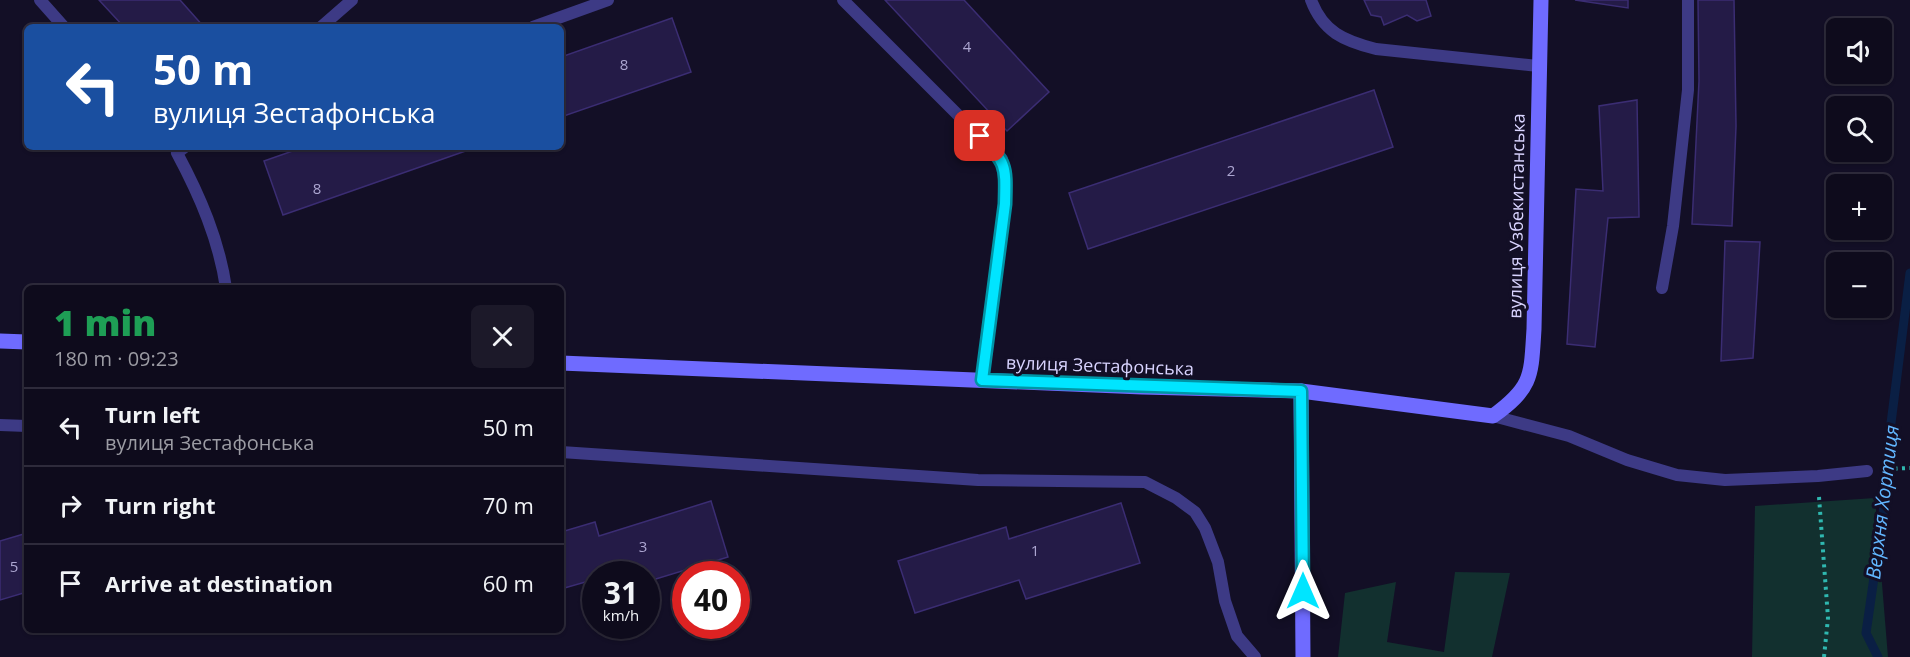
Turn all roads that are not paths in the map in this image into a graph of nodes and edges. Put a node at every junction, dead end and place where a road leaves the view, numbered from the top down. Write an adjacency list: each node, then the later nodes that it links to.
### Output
1 (40, 0): 8 (lane)
2 (352, 0): 9 (lane)
3 (608, 0): 10 (lane)
4 (843, 0): 18 (lane)
5 (1311, 0): 11 (lane)
6 (1541, 0): 11 (street, вулиця Узбекистанська)
7 (1688, 0): 14 (lane)
8 (61, 24)
9 (324, 24)
10 (541, 24)
11 (1538, 66): 20 (street, вулиця Узбекистанська)
12 (178, 150): 13 (lane)
13 (226, 285)
14 (1662, 288)
15 (0, 341): 16 (street)
16 (24, 342)
17 (564, 363): 18 (street, вулиця Зестафонська)
18 (982, 380): 19 (street, вулиця Зестафонська)
19 (1301, 391): 20 (street, вулиця Зестафонська); 26 (street)
20 (1493, 416): 24 (lane)
21 (0, 425): 22 (lane)
22 (24, 426)
23 (564, 453): 25 (lane)
24 (1867, 471)
25 (1254, 657)
26 (1304, 657)

